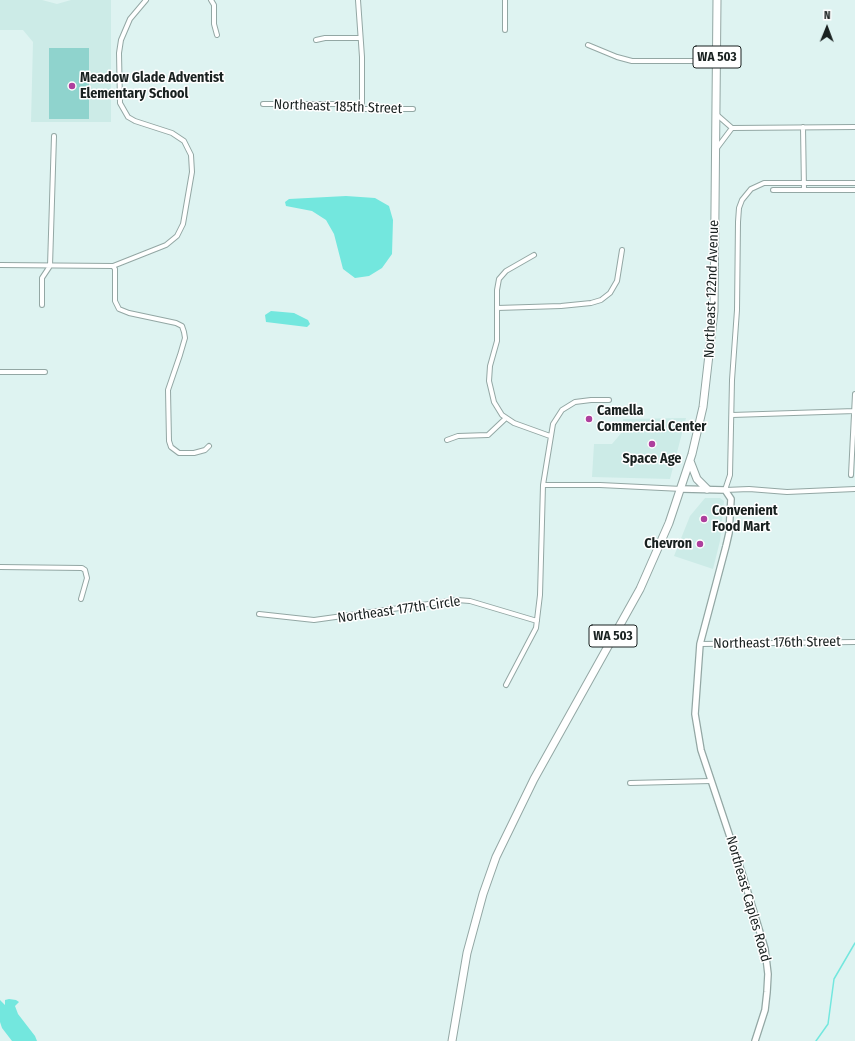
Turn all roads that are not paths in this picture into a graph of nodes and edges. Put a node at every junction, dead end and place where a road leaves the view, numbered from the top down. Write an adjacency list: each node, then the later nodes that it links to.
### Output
1 (146, 0): 30 (street)
2 (211, 0): 7 (street)
3 (358, 0): 8 (street)
4 (505, 0): 6 (street)
5 (717, 0): 11 (highway, Northeast 122nd Avenue / WA 503)
6 (504, 30)
7 (217, 34)
8 (360, 38): 9 (street); 13 (street)
9 (316, 40)
10 (588, 45): 11 (street)
11 (716, 61): 15 (highway, Northeast 122nd Avenue / WA 503)
12 (263, 104): 13 (street, Northeast 185th Street)
13 (362, 109): 14 (street, Northeast 185th Street)
14 (413, 109)
15 (716, 114): 18 (street); 20 (highway, Northeast 122nd Avenue / WA 503)
16 (803, 127): 17 (street); 18 (street); 21 (street)
17 (855, 127)
18 (732, 128): 20 (street)
19 (54, 136): 29 (street)
20 (716, 149): 43 (highway, Northeast 122nd Avenue / WA 503)
21 (804, 182): 22 (street); 24 (street); 38 (street, Northeast 122nd Avenue)
22 (855, 183)
23 (773, 190): 24 (street)
24 (804, 190): 25 (street)
25 (855, 190)
26 (622, 250): 32 (street)
27 (534, 254): 32 (street)
28 (0, 265): 29 (street)
29 (50, 266): 30 (street); 31 (street)
30 (113, 266): 42 (street)
31 (42, 304)
32 (497, 308): 39 (street)
33 (0, 372): 34 (street)
34 (44, 372)
35 (855, 394): 37 (street)
36 (609, 400): 40 (street)
37 (855, 411): 38 (street); 44 (street)
38 (732, 414): 49 (street, Northeast 122nd Avenue)
39 (506, 418): 40 (street); 41 (street)
40 (550, 436): 45 (street)
41 (446, 440)
42 (210, 446)
43 (690, 461): 46 (highway); 47 (highway, Northeast 122nd Avenue / WA 503)
44 (851, 475)
45 (543, 486): 47 (street); 53 (street)
46 (707, 488): 47 (main road); 49 (main road)
47 (682, 489): 59 (highway, Northeast 122nd Avenue / WA 503)
48 (855, 489): 49 (street)
49 (725, 490): 55 (main road)
50 (0, 567): 51 (street)
51 (81, 599)
52 (259, 614): 53 (street, Northeast 177th Circle)
53 (537, 621): 56 (street)
54 (855, 642): 55 (street, Northeast 176th Street)
55 (700, 644): 57 (main road)
56 (506, 685)
57 (711, 781): 58 (street); 60 (main road, Northeast Caples Road)
58 (630, 783)
59 (452, 1041)
60 (755, 1041)

